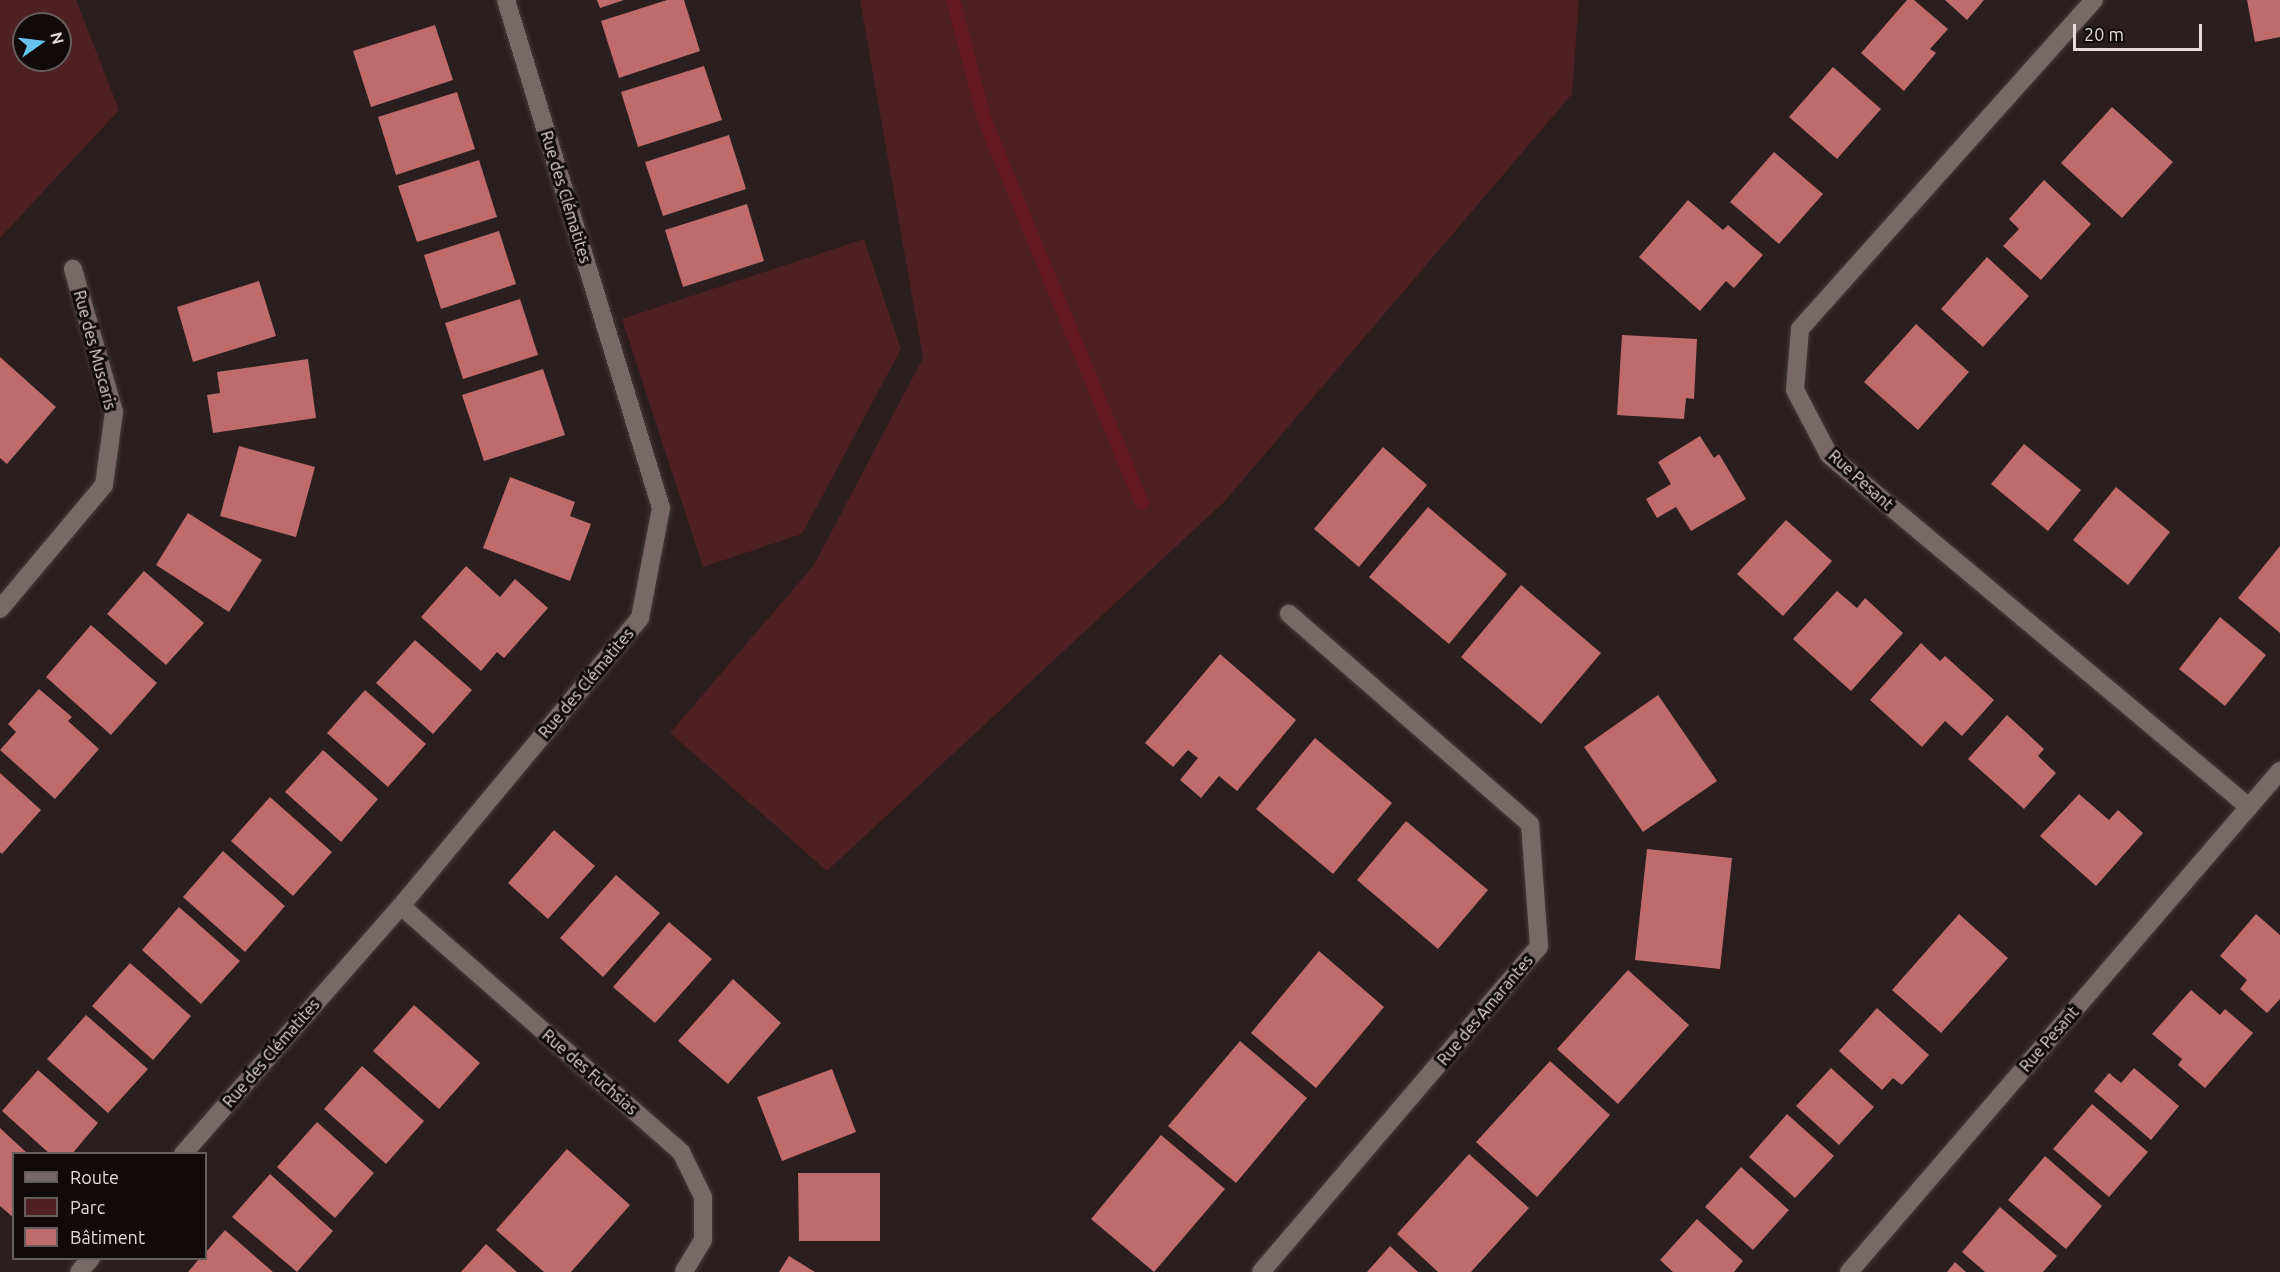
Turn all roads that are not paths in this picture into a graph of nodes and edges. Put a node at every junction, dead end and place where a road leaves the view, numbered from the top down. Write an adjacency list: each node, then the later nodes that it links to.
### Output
1 (506, 0): 8 (street, Rue des Clématites)
2 (2094, 0): 7 (street, Rue Pesant)
3 (73, 269): 4 (street, Rue des Muscaris)
4 (0, 609)
5 (1289, 614): 13 (street, Rue des Amarantes)
6 (2280, 771): 7 (street, Rue Pesant)
7 (2249, 807): 14 (street, Rue Pesant)
8 (401, 906): 9 (street, Rue des Clématites); 12 (street, Rue des Fuchsias)
9 (185, 1152)
10 (89, 1260): 11 (street)
11 (80, 1272)
12 (684, 1272)
13 (1261, 1272)
14 (1849, 1272)

